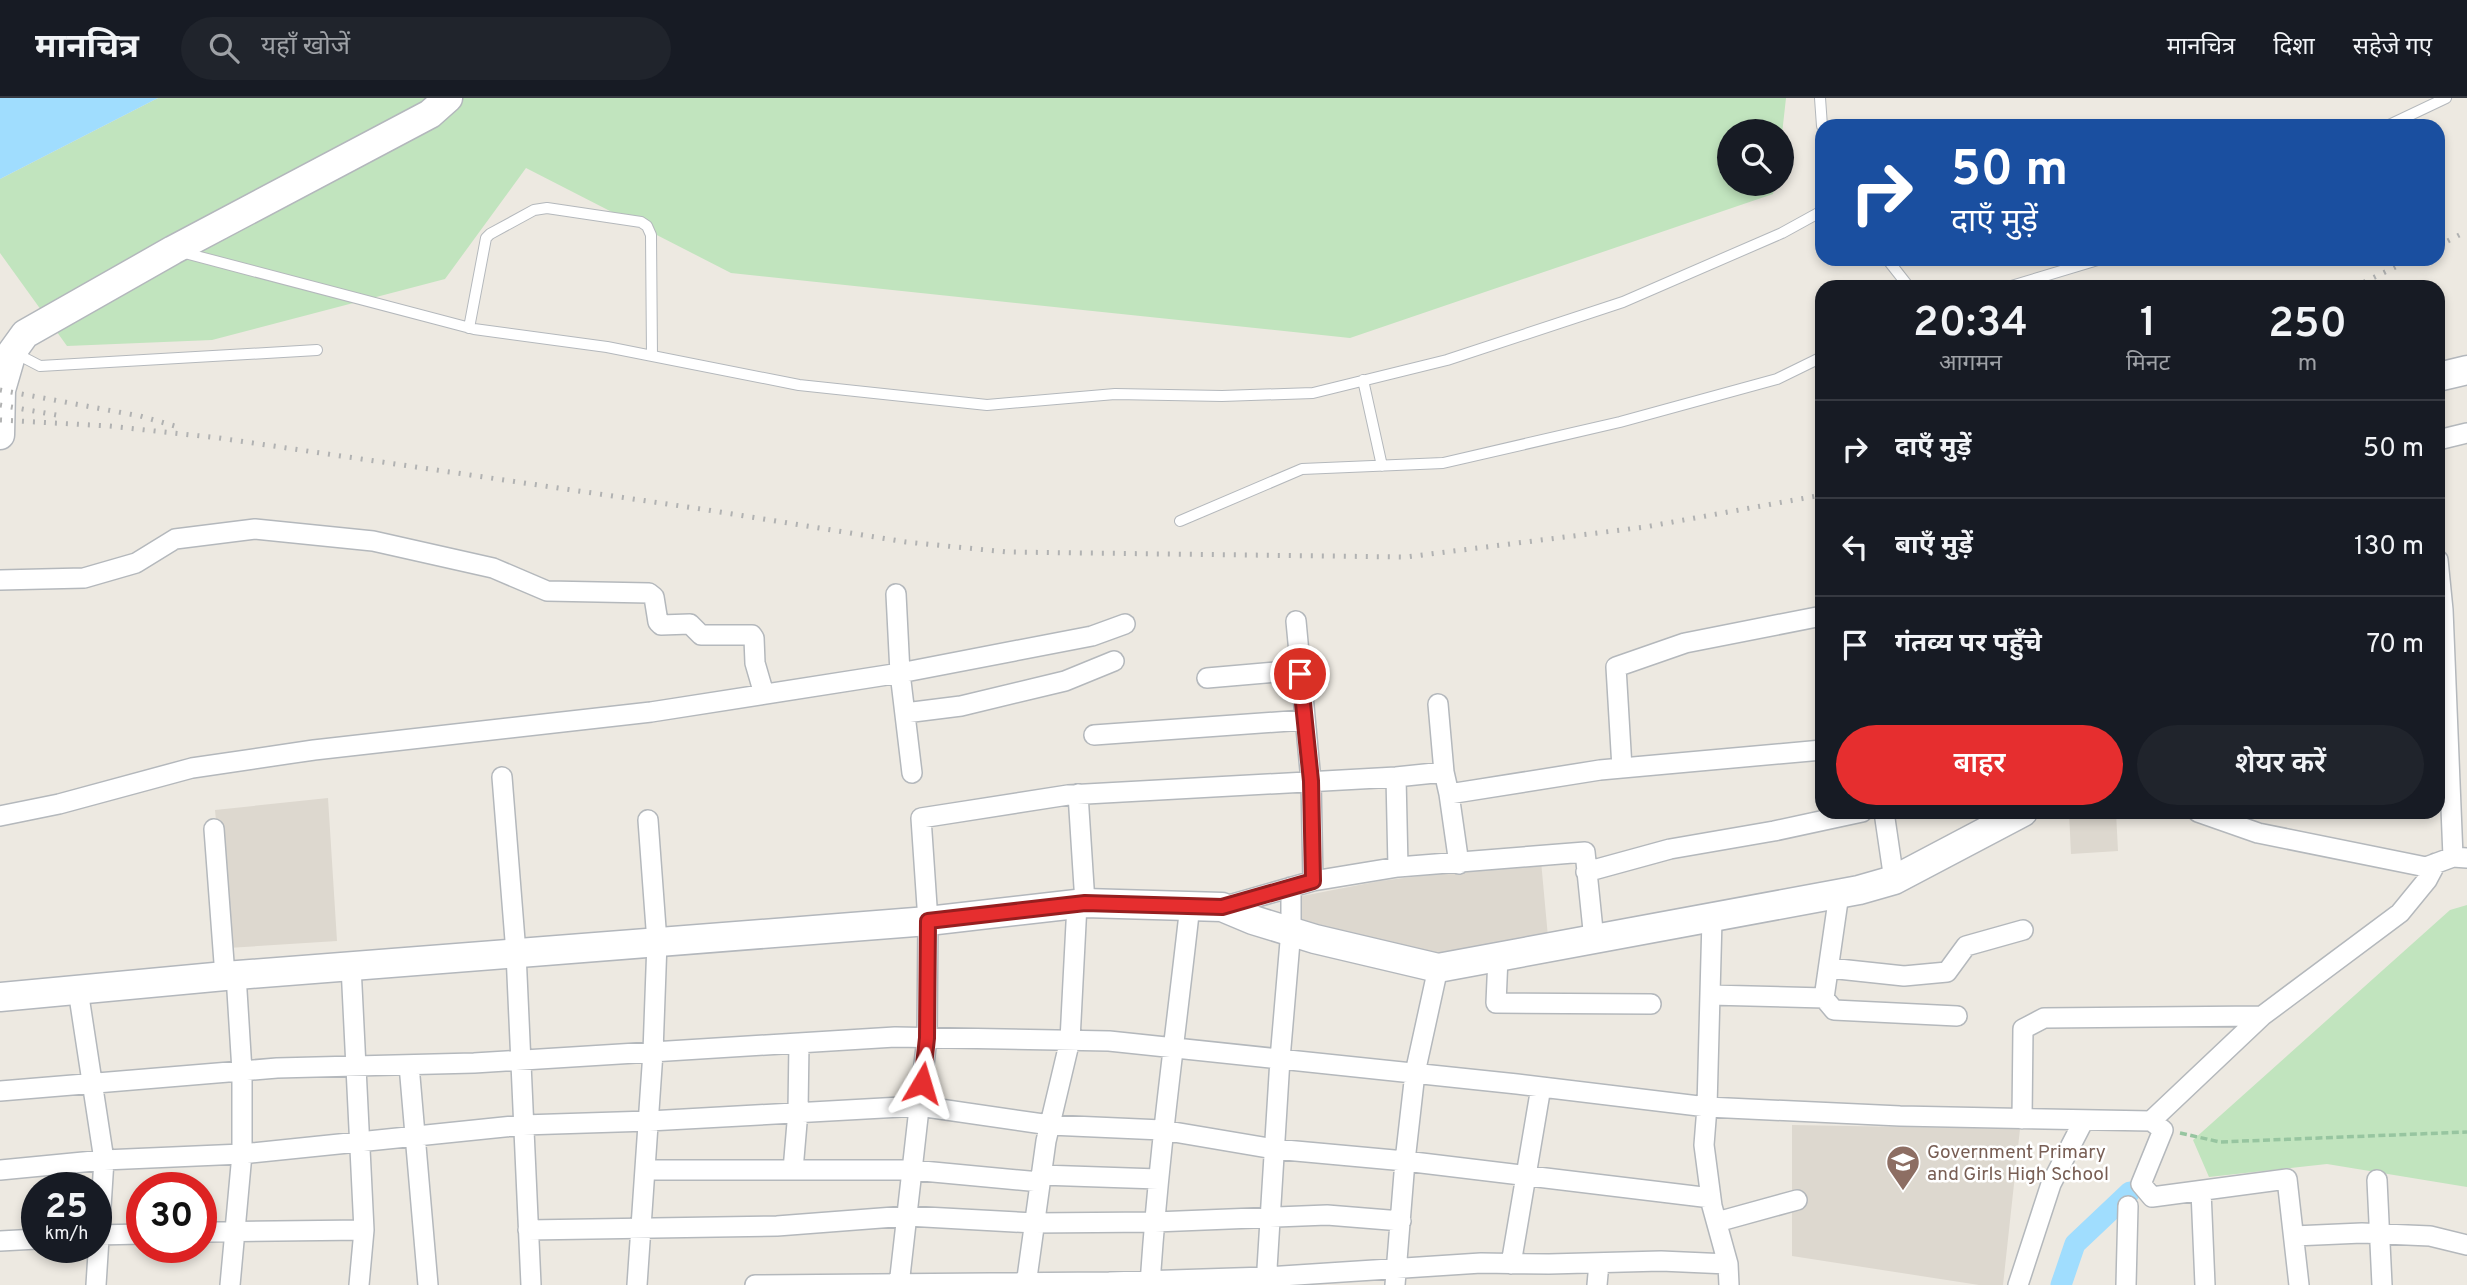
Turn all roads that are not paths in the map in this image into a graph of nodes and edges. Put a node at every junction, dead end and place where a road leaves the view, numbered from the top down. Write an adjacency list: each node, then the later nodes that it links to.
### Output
1 (448, 98): 7 (street)
2 (1820, 98): 4 (lane)
3 (2446, 98): 5 (lane)
4 (1822, 119)
5 (2402, 119)
6 (1815, 215): 19 (lane)
7 (173, 250): 12 (lane); 14 (street)
8 (1892, 266): 10 (lane)
9 (2078, 266): 11 (lane)
10 (1904, 280)
11 (2031, 280)
12 (469, 328): 15 (lane); 15 (lane)
13 (317, 350): 14 (lane)
14 (12, 352): 21 (street)
15 (652, 356): 19 (lane)
16 (1815, 360): 23 (lane)
17 (2467, 370): 18 (street)
18 (2445, 375)
19 (1363, 380): 23 (lane)
20 (2467, 433): 22 (street)
21 (0, 435)
22 (2445, 438)
23 (1382, 466): 24 (lane)
24 (1180, 521)
25 (0, 580): 34 (street)
26 (896, 594): 32 (street)
27 (1815, 617): 40 (street)
28 (1296, 621): 31 (street)
29 (1125, 624): 32 (street)
30 (1114, 662): 36 (street)
31 (1299, 670): 33 (street); 37 (street)
32 (900, 673): 34 (street); 36 (street)
33 (1207, 678)
34 (764, 694): 49 (street)
35 (1438, 704): 41 (street)
36 (905, 713): 42 (street)
37 (1304, 720): 38 (street); 45 (street)
38 (1094, 735)
39 (1815, 751): 40 (street)
40 (1622, 768): 47 (street)
41 (1444, 772): 44 (street); 47 (street)
42 (912, 773)
43 (502, 777): 73 (street)
44 (1396, 777): 45 (street); 58 (street)
45 (1311, 781): 46 (street); 61 (street)
46 (1078, 794): 64 (street); 68 (street)
47 (1449, 794): 57 (street)
48 (2445, 807): 56 (street)
49 (0, 816)
50 (1829, 819): 59 (street)
51 (1885, 819): 60 (street)
52 (2010, 819): 60 (street)
53 (2218, 819): 56 (street)
54 (648, 820): 72 (street)
55 (214, 829): 78 (street)
56 (2452, 860): 85 (street)
57 (1459, 864): 58 (street); 59 (street)
58 (1398, 867): 61 (street)
59 (1586, 873): 71 (street)
60 (1894, 880): 63 (street)
61 (1313, 881): 62 (street)
62 (1291, 887): 66 (street); 69 (street)
63 (1839, 894): 67 (street); 77 (street)
64 (1081, 904): 65 (street); 68 (street); 87 (street)
65 (1190, 905): 66 (street); 89 (street)
66 (1222, 907): 69 (street)
67 (1712, 919): 71 (street); 80 (street)
68 (928, 921): 72 (street); 86 (street)
69 (1291, 930): 76 (street); 91 (street)
70 (2023, 930): 77 (street)
71 (1594, 940): 74 (street)
72 (657, 942): 73 (street); 90 (street)
73 (516, 953): 75 (street); 92 (street)
74 (1498, 957): 76 (street); 83 (street)
75 (351, 966): 78 (street); 94 (street)
76 (1438, 968): 96 (street)
77 (1829, 968): 82 (street)
78 (230, 975): 79 (street); 95 (street)
79 (78, 989): 81 (street); 97 (street)
80 (1710, 995): 82 (street); 101 (street)
81 (0, 997)
82 (1824, 998): 84 (street)
83 (1651, 1004)
84 (1957, 1016)
85 (2262, 1016): 103 (street); 108 (street)
86 (927, 1038): 87 (street); 88 (street); 100 (street)
87 (1070, 1041): 89 (street); 107 (street)
88 (799, 1043): 90 (street); 102 (street)
89 (1175, 1048): 91 (street); 109 (street)
90 (653, 1052): 92 (street); 105 (street)
91 (1280, 1059): 96 (street); 112 (street)
92 (521, 1060): 93 (street); 106 (street)
93 (409, 1065): 94 (street); 110 (street)
94 (356, 1066): 95 (street); 111 (street)
95 (243, 1071): 97 (street); 113 (street)
96 (1415, 1073): 98 (street); 115 (street)
97 (92, 1084): 99 (street); 114 (street)
98 (1541, 1087): 101 (street); 121 (street)
99 (0, 1091)
100 (919, 1106): 102 (street); 107 (street); 119 (street)
101 (1707, 1107): 103 (street); 126 (street)
102 (798, 1111): 105 (street); 118 (street)
103 (2022, 1119): 104 (street)
104 (2084, 1120): 108 (street); 164 (street)
105 (649, 1121): 106 (street); 117 (street)
106 (523, 1125): 110 (street); 138 (street)
107 (1049, 1125): 109 (street); 122 (street)
108 (2157, 1125): 125 (street)
109 (1162, 1130): 112 (street); 123 (street)
110 (415, 1135): 111 (street); 157 (street)
111 (358, 1141): 113 (street); 137 (street)
112 (1274, 1149): 115 (street); 130 (street)
113 (243, 1153): 114 (street); 136 (street)
114 (104, 1160): 116 (street); 120 (street)
115 (1405, 1161): 121 (street); 131 (street)
116 (0, 1170)
117 (645, 1170): 118 (street); 135 (street)
118 (793, 1170): 119 (street)
119 (912, 1170): 122 (street); 129 (street)
120 (103, 1172)
121 (1528, 1176): 126 (street); 147 (street)
122 (1041, 1178): 123 (street); 134 (street)
123 (1158, 1179): 132 (street)
124 (2377, 1180): 140 (street)
125 (2201, 1191): 141 (street); 166 (street)
126 (1711, 1198): 133 (street)
127 (1797, 1200): 133 (street)
128 (2128, 1206): 165 (street)
129 (907, 1216): 134 (street); 135 (street); 152 (street)
130 (1270, 1217): 131 (street); 132 (street); 150 (street)
131 (1401, 1221): 149 (street)
132 (1155, 1222): 134 (street); 151 (street)
133 (1717, 1222): 148 (street)
134 (1034, 1223): 153 (street)
135 (641, 1227): 138 (street); 159 (street)
136 (235, 1230): 137 (street); 139 (street); 155 (street)
137 (365, 1230): 156 (street)
138 (528, 1230): 158 (street)
139 (217, 1231)
140 (2379, 1234): 141 (street); 144 (street); 168 (street)
141 (2294, 1236): 167 (street)
142 (21, 1240): 143 (street)
143 (0, 1241)
144 (2467, 1245)
145 (97, 1263): 154 (street)
146 (1599, 1263): 147 (street); 148 (street); 162 (street)
147 (1511, 1264): 149 (street)
148 (1728, 1264): 163 (street)
149 (1396, 1276): 150 (street)
150 (1266, 1281): 151 (street)
151 (1150, 1283): 153 (street)
152 (899, 1284): 153 (street); 161 (street)
153 (1026, 1284)
154 (96, 1285)
155 (230, 1285)
156 (359, 1285)
157 (428, 1285)
158 (531, 1285)
159 (637, 1285)
160 (755, 1285): 161 (street)
161 (769, 1285)
162 (1597, 1285)
163 (1729, 1285)
164 (2018, 1285)
165 (2126, 1285)
166 (2206, 1285)
167 (2299, 1285)
168 (2382, 1285)

